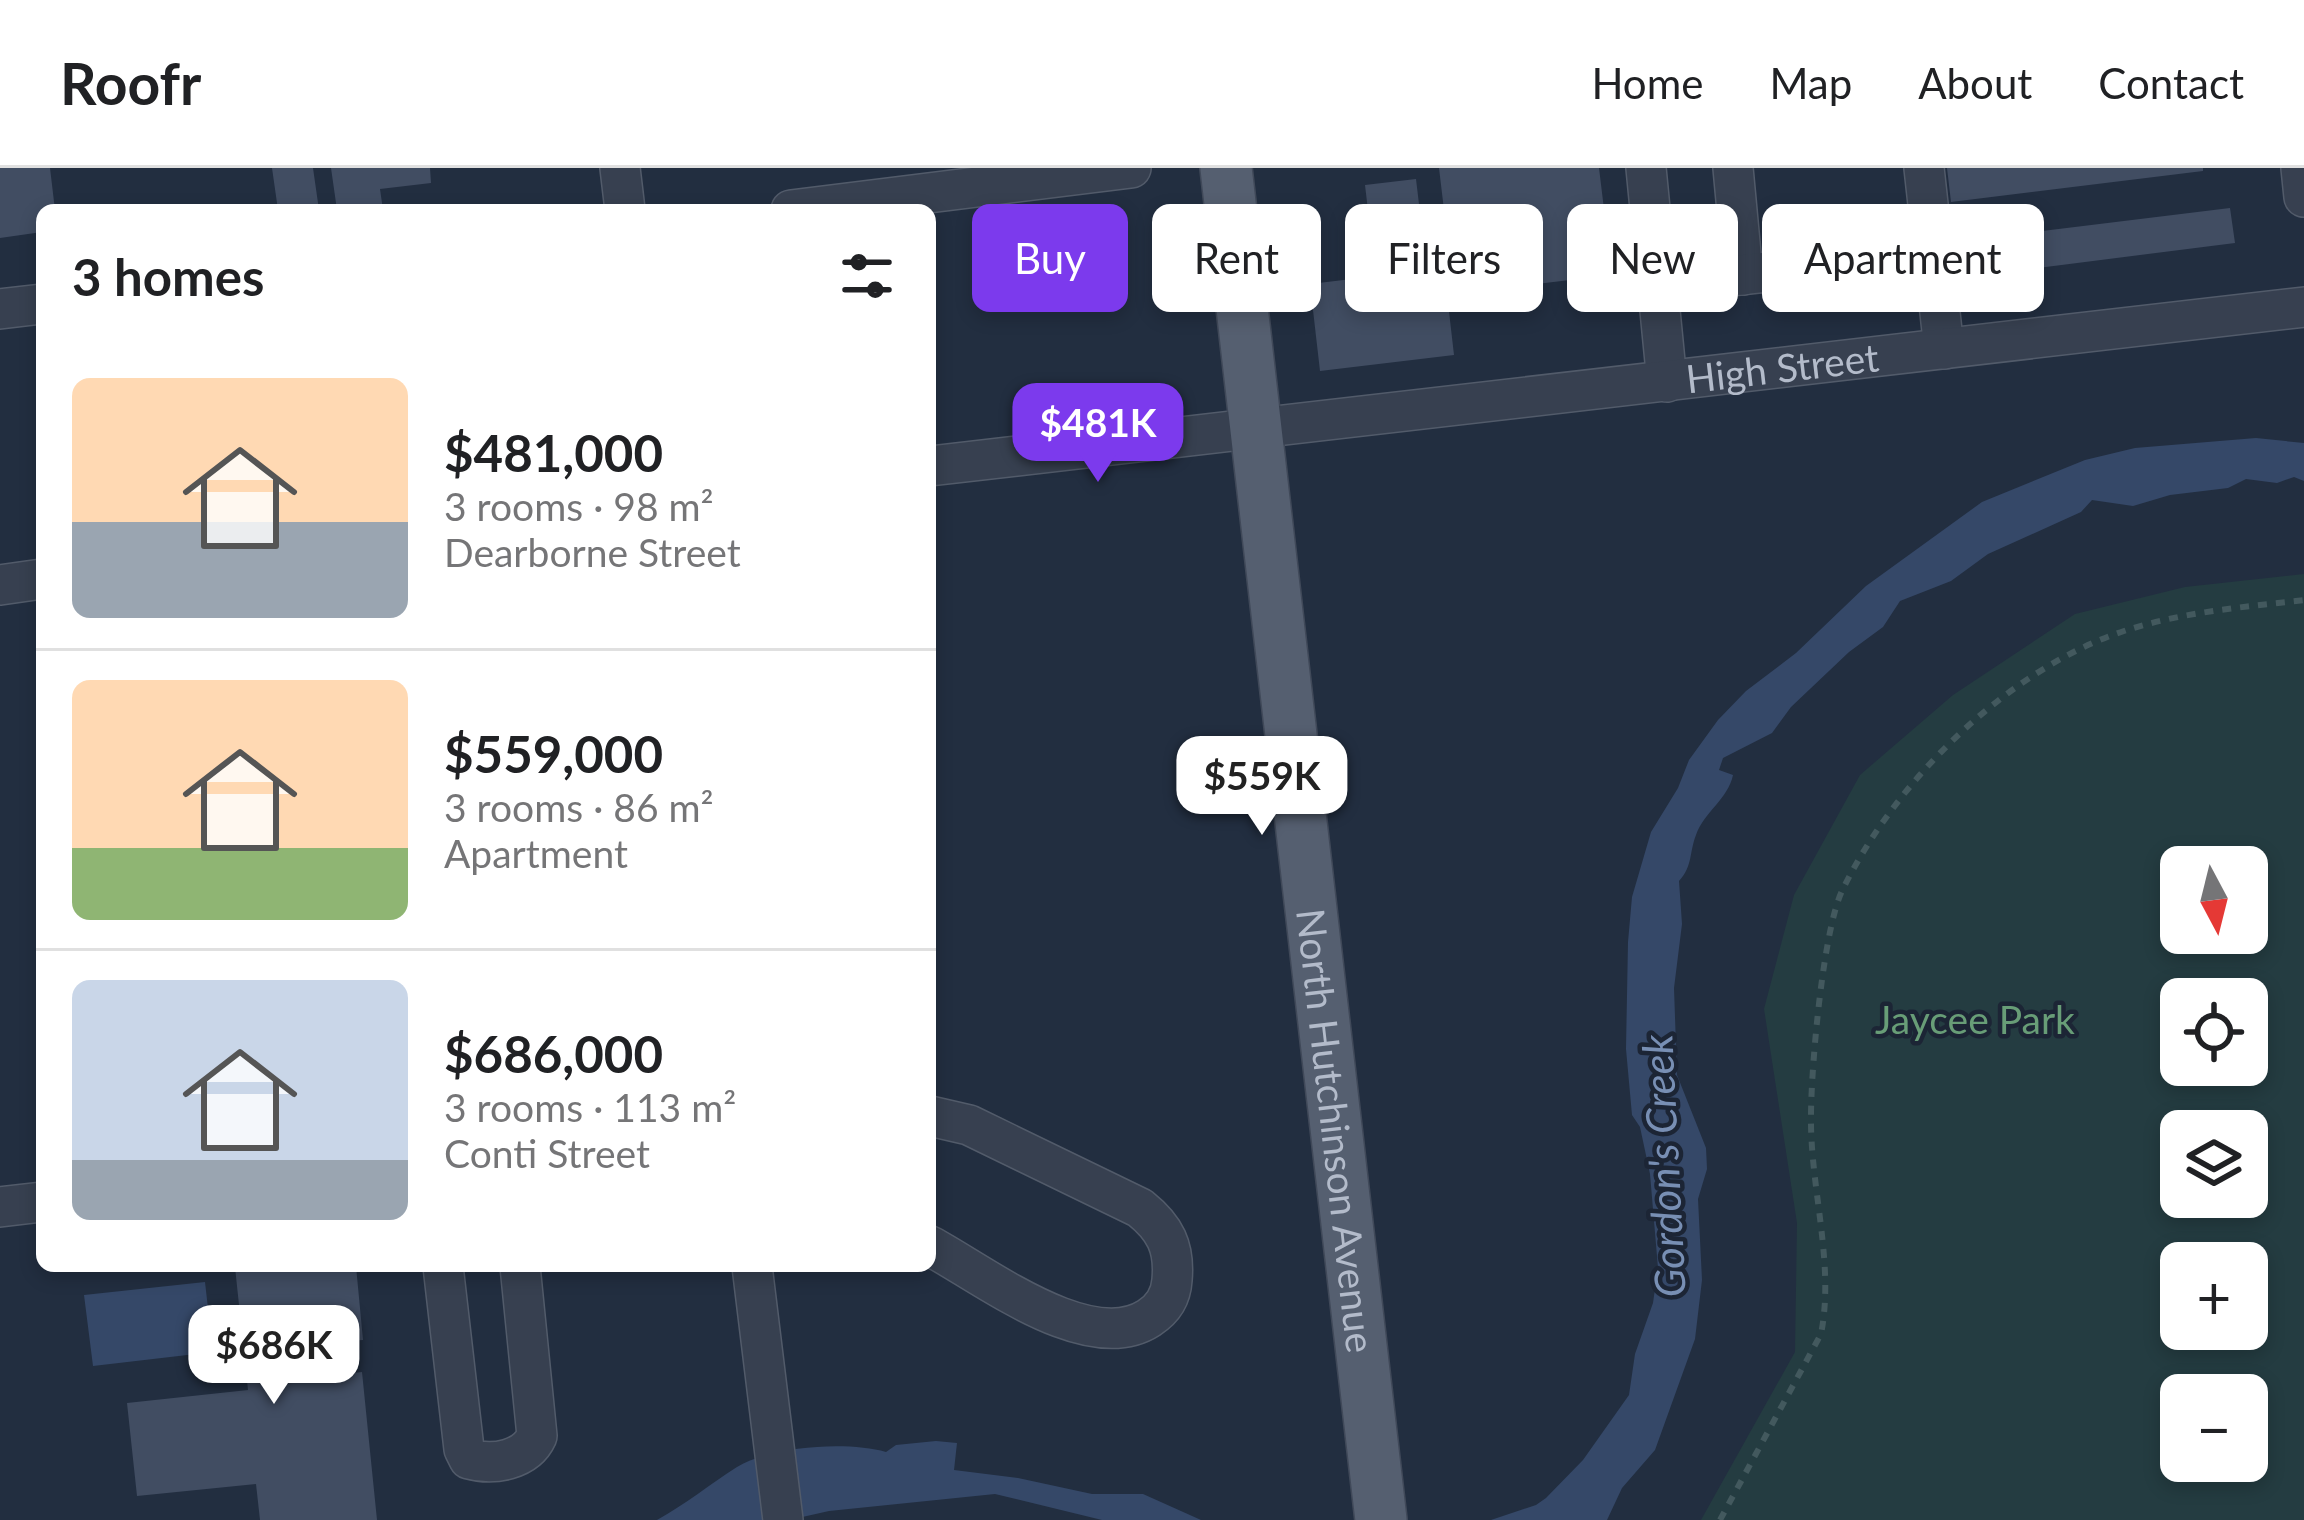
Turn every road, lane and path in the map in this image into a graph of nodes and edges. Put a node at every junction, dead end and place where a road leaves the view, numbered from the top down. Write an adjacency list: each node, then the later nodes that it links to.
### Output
1 (620, 168): 9 (street)
2 (1131, 168): 10 (street)
3 (1226, 168): 23 (main road, North Hutchinson Avenue)
4 (1646, 168): 11 (street)
5 (1733, 168): 14 (street)
6 (1924, 168): 12 (street)
7 (2302, 168): 8 (street)
8 (2304, 197)
9 (624, 204)
10 (840, 204)
11 (1649, 204)
12 (1928, 204)
13 (1762, 273): 14 (street)
14 (1743, 275): 15 (street)
15 (1738, 276)
16 (36, 305): 18 (street)
17 (2304, 307): 21 (street, High Street)
18 (0, 309)
19 (1660, 312): 22 (street)
20 (1940, 312): 21 (street)
21 (1944, 349): 22 (street, High Street)
22 (1666, 382): 23 (street, High Street)
23 (1258, 429): 24 (street, High Street); 35 (main road, North Hutchinson Avenue)
24 (936, 465)
25 (36, 580): 26 (street)
26 (0, 585)
27 (2301, 600): 37 (path)
28 (936, 1117): 31 (street)
29 (36, 1203): 30 (street)
30 (0, 1208)
31 (936, 1249)
32 (444, 1272): 33 (street)
33 (521, 1272)
34 (753, 1272): 36 (street)
35 (1379, 1510)
36 (783, 1520)
37 (1720, 1520)

